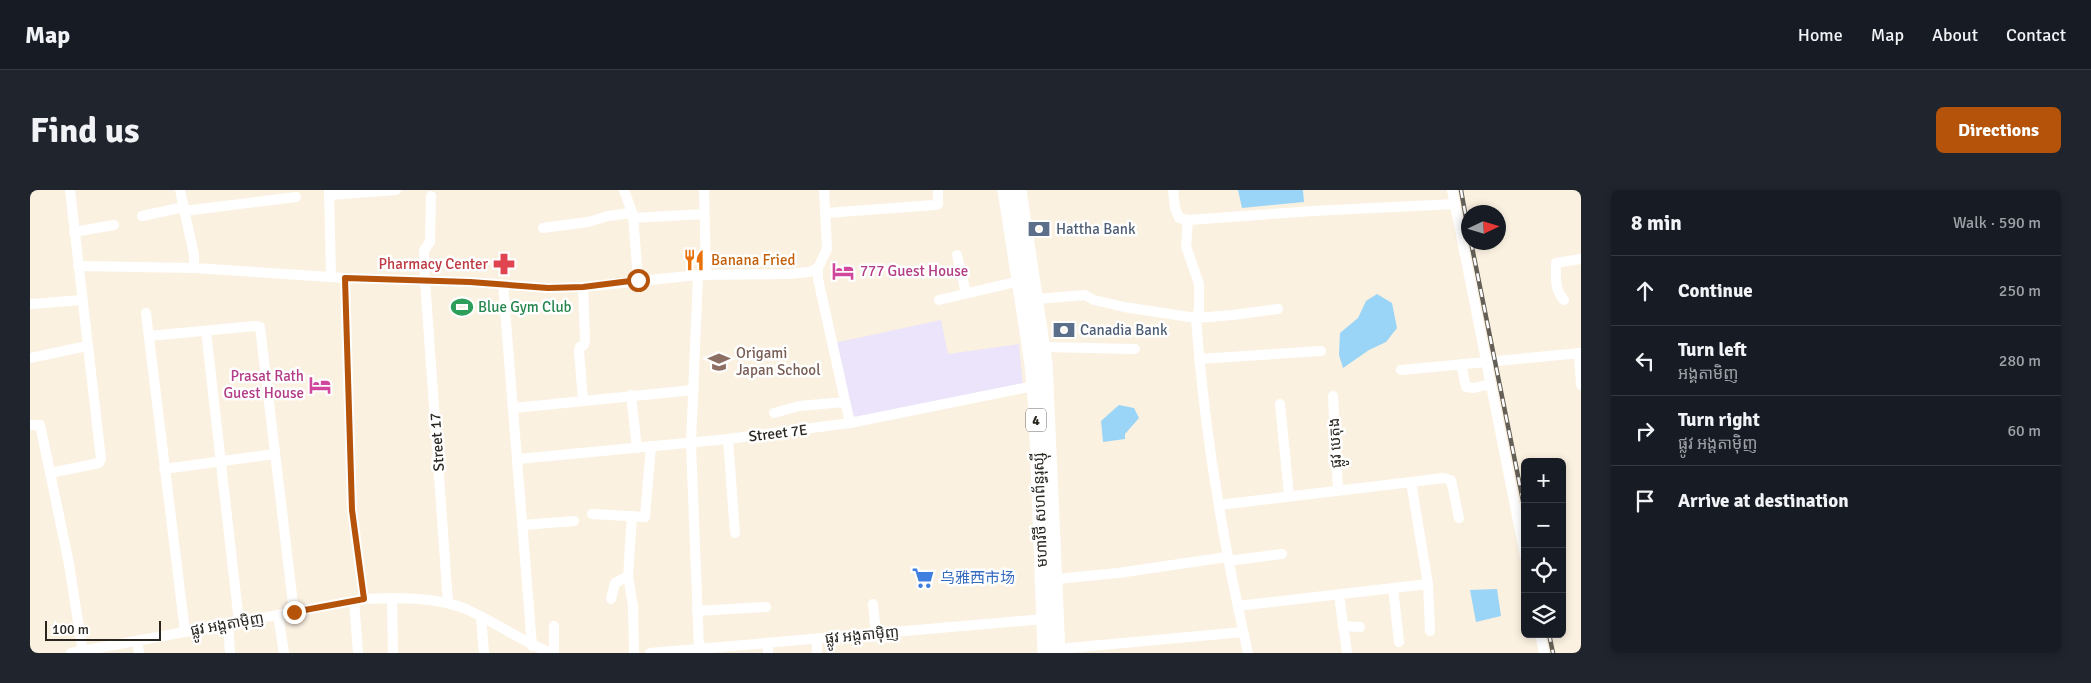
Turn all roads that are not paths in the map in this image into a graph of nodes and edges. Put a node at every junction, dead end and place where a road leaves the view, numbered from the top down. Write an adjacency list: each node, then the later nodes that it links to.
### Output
1 (70, 190): 24 (street)
2 (180, 190): 16 (street)
3 (396, 190): 12 (street)
4 (624, 190): 20 (street)
5 (704, 190): 17 (street)
6 (824, 190): 18 (street)
7 (938, 190): 18 (street)
8 (1005, 190): 35 (highway, មហាវិថី សហព័ន្ធរុស្ស៊ី / 4)
9 (1019, 190): 39 (highway, មហាវិថី សហព័ន្ធរុស្ស៊ី / 4)
10 (1173, 190): 21 (street)
11 (1452, 190): 15 (street)
12 (329, 193): 31 (street)
13 (431, 196): 34 (street, Street 17)
14 (296, 197): 16 (street)
15 (1455, 204): 21 (street); 57 (street)
16 (184, 209): 19 (street); 28 (street)
17 (704, 214): 20 (street); 30 (street)
18 (826, 214): 29 (street)
19 (142, 216)
20 (632, 216): 23 (street); 33 (street)
21 (1188, 220): 46 (street)
22 (114, 225): 24 (street)
23 (543, 228)
24 (74, 232): 27 (street)
25 (957, 255): 38 (street)
26 (1581, 259): 42 (street)
27 (78, 266): 28 (street); 40 (street)
28 (194, 268): 31 (street)
29 (818, 268): 30 (street); 67 (street)
30 (702, 275): 33 (street); 63 (street)
31 (331, 277): 32 (street)
32 (345, 278): 34 (street); 103 (street)
33 (638, 280): 37 (street)
34 (425, 281): 36 (street); 104 (street, Street 17)
35 (1020, 281): 38 (street); 47 (highway, មហាវិថី សហព័ន្ធរុស្ស៊ី / 4)
36 (503, 285): 37 (street); 69 (street)
37 (583, 287): 66 (street)
38 (966, 293): 41 (street)
39 (1037, 299): 46 (street); 47 (highway, មហាវិថី សហព័ន្ធរុស្ស៊ី / 4)
40 (82, 300): 43 (street); 50 (street)
41 (939, 300)
42 (1564, 300)
43 (32, 304)
44 (1278, 309): 46 (street)
45 (146, 313): 49 (street)
46 (1196, 318): 56 (street)
47 (1034, 326): 51 (highway, មហាវិថី សហព័ន្ធរុស្ស៊ី / 4); 62 (highway, មហាវិថី សហព័ន្ធរុស្ស៊ី / 4)
48 (206, 331): 49 (street); 77 (street); 79 (street)
49 (149, 336): 80 (street)
50 (87, 346): 55 (street); 81 (street)
51 (1044, 347): 52 (street); 89 (highway, មហាវិថី សហព័ន្ធរុស្ស៊ី / 4)
52 (1135, 349)
53 (1321, 351): 56 (street)
54 (1580, 353): 57 (street); 61 (street)
55 (30, 358)
56 (1199, 358): 85 (street)
57 (1486, 362): 58 (street); 60 (street)
58 (1461, 364): 59 (street); 60 (street)
59 (1401, 370)
60 (1490, 384): 93 (street)
61 (1581, 385)
62 (1034, 386): 71 (street, Street 7E); 89 (highway, មហាវិថី សហព័ន្ធរុស្ស៊ី / 4)
63 (694, 390): 64 (street); 74 (street)
64 (631, 395): 66 (street); 76 (street)
65 (1333, 396): 83 (street, ផ្លូវ បេតុង)
66 (583, 400): 69 (street)
67 (845, 402): 70 (street); 71 (street)
68 (1280, 404): 84 (street)
69 (514, 408): 78 (street)
70 (774, 413)
71 (850, 423): 73 (street, Street 7E)
72 (30, 425): 81 (street)
73 (728, 439): 74 (street, Street 7E); 92 (street)
74 (691, 443): 75 (street, Street 7E); 109 (street)
75 (651, 446): 76 (street, Street 7E); 87 (street)
76 (637, 448): 78 (street, Street 7E)
77 (274, 454): 79 (street); 108 (street)
78 (518, 459): 91 (street)
79 (220, 461): 80 (street); 113 (street)
80 (164, 469): 119 (street)
81 (50, 473): 129 (street)
82 (1411, 482): 83 (street); 88 (street); 98 (street)
83 (1338, 490): 84 (street)
84 (1289, 495): 85 (street)
85 (1220, 505): 95 (street)
86 (592, 514): 87 (street)
87 (632, 516): 96 (street)
88 (1459, 518)
89 (1047, 519): 97 (highway, មហាវិថី សហព័ន្ធរុស្ស៊ី / 4); 112 (highway, មហាវិថី សហព័ន្ធរុស្ស៊ី / 4)
90 (574, 521): 91 (street)
91 (523, 525): 126 (street)
92 (735, 533)
93 (1523, 548)
94 (1282, 554): 95 (street)
95 (1228, 559): 97 (street); 106 (street)
96 (628, 576): 102 (street); 139 (street)
97 (1056, 579): 130 (highway, មហាវិថី សហព័ន្ធរុស្ស៊ី / 4)
98 (1428, 584): 99 (street); 118 (street)
99 (1393, 588): 100 (street); 125 (street)
100 (1339, 595): 106 (street); 116 (street)
101 (392, 598): 103 (street, ផ្លូវ អង្តតាម៉ិញ); 104 (street, ផ្លូវ អង្តតាម៉ិញ); 136 (street)
102 (611, 599)
103 (359, 600): 108 (street, ផ្លូវ អង្តតាម៉ិញ); 135 (street)
104 (448, 603): 111 (street, ផ្លូវ អង្តតាម៉ិញ)
105 (872, 604): 121 (street)
106 (1238, 606): 120 (street)
107 (766, 607): 109 (street)
108 (294, 612): 110 (street, ផ្លូវ អង្តតាម៉ិញ)
109 (697, 612): 128 (street)
110 (278, 615): 113 (street, ផ្លូវ អង្តតាម៉ិញ); 134 (street)
111 (481, 617): 126 (street, ផ្លូវ អង្តតាម៉ិញ); 137 (street)
112 (1044, 620): 121 (street, ផ្លូវ អង្តតាម៉ិញ); 130 (highway, មហាវិថី សហព័ន្ធរុស្ស៊ី / 4)
113 (239, 622): 114 (street, ផ្លូវ អង្តតាម៉ិញ)
114 (228, 624): 119 (street, ផ្លូវ អង្តតាម៉ិញ); 133 (street)
115 (554, 626): 138 (street)
116 (1343, 626): 117 (street); 143 (street)
117 (1360, 627)
118 (1430, 630)
119 (184, 632): 124 (street, ផ្លូវ អង្តតាម៉ិញ)
120 (1243, 632): 130 (street); 142 (street)
121 (876, 634): 123 (street, ផ្លូវ អង្តតាម៉ិញ)
122 (1541, 638): 144 (street)
123 (816, 639): 127 (street, ផ្លូវ អង្តតាម៉ិញ); 141 (street)
124 (137, 641): 129 (street, ផ្លូវ អង្តតាម៉ិញ); 132 (street)
125 (1399, 642)
126 (532, 646): 138 (street, ផ្លូវ អង្តតាម៉ិញ)
127 (768, 648): 128 (street, ផ្លូវ អង្តតាម៉ិញ)
128 (699, 649): 140 (street, ផ្លូវ អង្តតាម៉ិញ)
129 (83, 652): 131 (street, ផ្លូវ អង្តតាម៉ិញ)
130 (1054, 652)
131 (71, 653)
132 (139, 653)
133 (230, 653)
134 (284, 653)
135 (358, 653)
136 (393, 653)
137 (484, 653)
138 (552, 653)
139 (634, 653)
140 (650, 653)
141 (817, 653)
142 (1248, 653)
143 (1347, 653)
144 (1544, 653)

